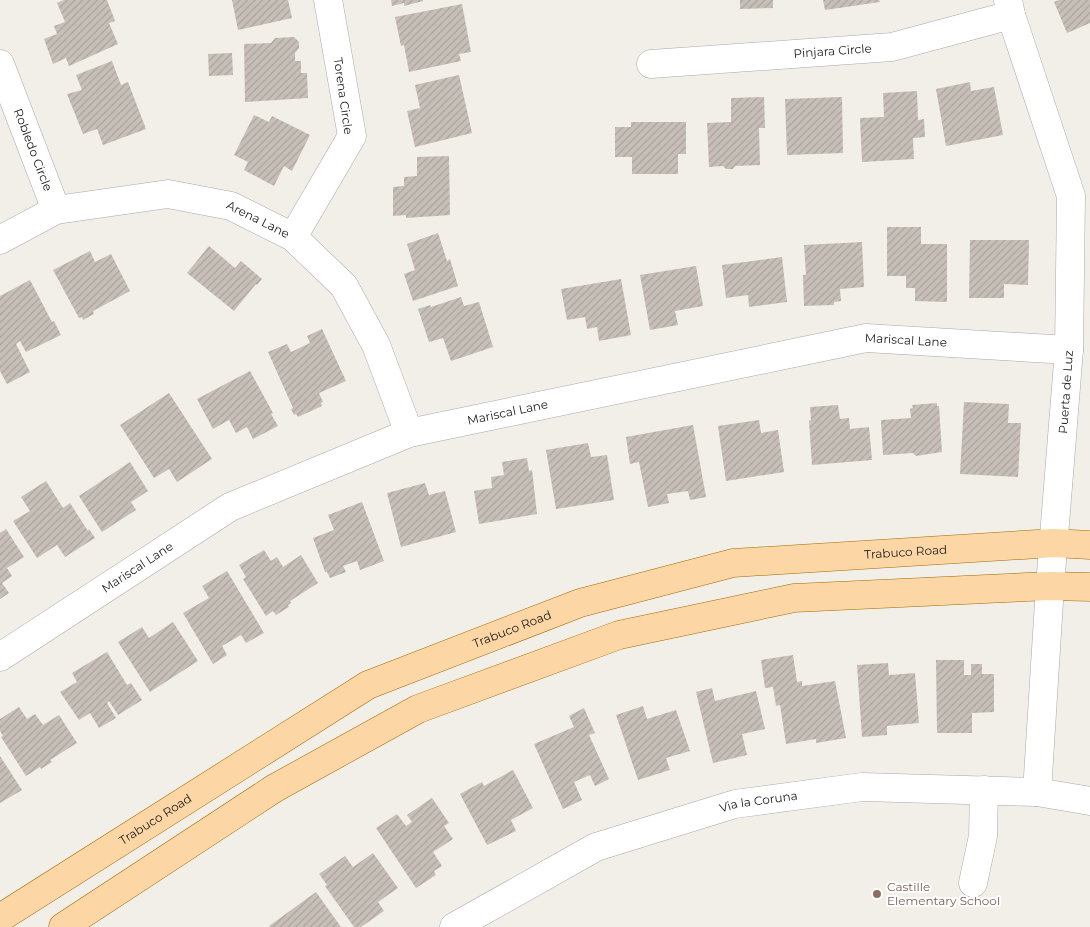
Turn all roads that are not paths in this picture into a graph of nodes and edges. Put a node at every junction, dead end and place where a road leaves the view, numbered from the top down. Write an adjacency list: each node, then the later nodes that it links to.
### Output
1 (328, 0): 7 (street, Torena Circle)
2 (1010, 8): 4 (street, Pinjara Circle); 5 (street, Puerta de Luz)
3 (0, 64): 6 (street, Robledo Circle)
4 (652, 64)
5 (1081, 194): 9 (street, Puerta de Luz)
6 (56, 210): 7 (street, Arena Lane); 8 (street, Arena Lane)
7 (293, 237): 10 (street, Arena Lane)
8 (0, 240)
9 (1069, 350): 10 (street, Mariscal Lane); 11 (street, Puerta de Luz)
10 (409, 433): 15 (street, Mariscal Lane)
11 (1054, 543): 12 (main road, Trabuco Road); 13 (street, Puerta de Luz); 20 (main road, Trabuco Road)
12 (1090, 545)
13 (1050, 586): 14 (main road); 17 (street, Puerta de Luz); 21 (main road)
14 (1090, 587)
15 (0, 657)
16 (984, 790): 17 (street, Via la Coruna); 19 (street); 22 (street, Via la Coruna)
17 (1036, 792): 18 (street, Via la Coruna)
18 (1090, 802)
19 (973, 883)
20 (0, 918)
21 (63, 927)
22 (454, 927)

